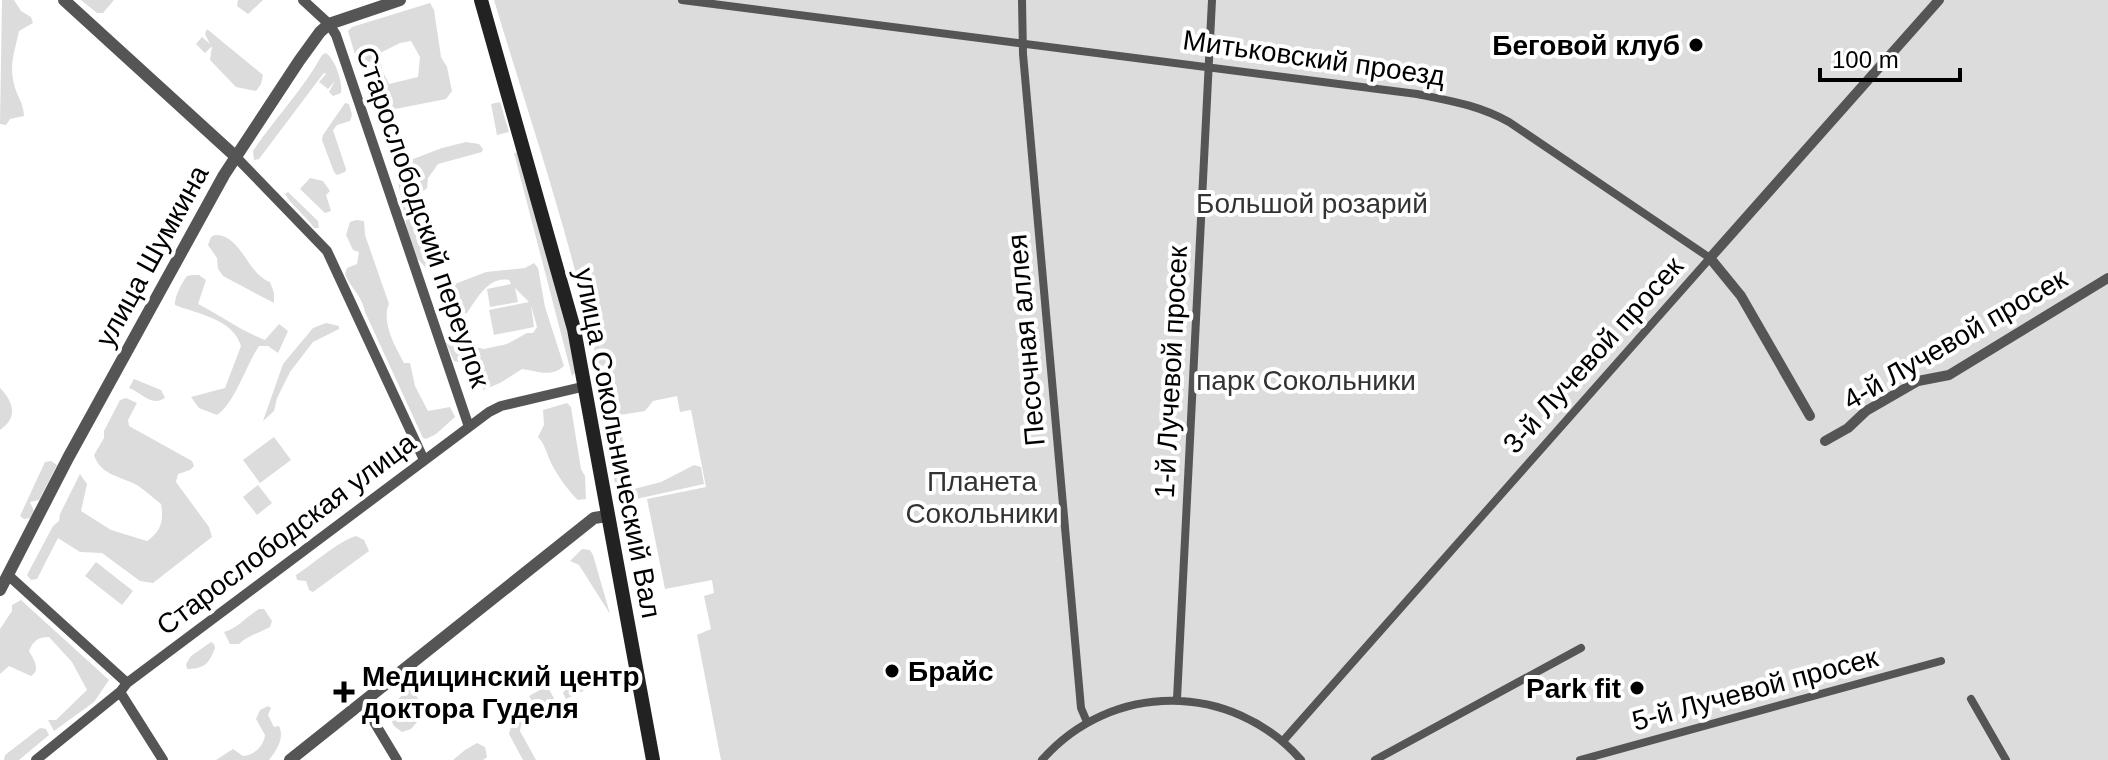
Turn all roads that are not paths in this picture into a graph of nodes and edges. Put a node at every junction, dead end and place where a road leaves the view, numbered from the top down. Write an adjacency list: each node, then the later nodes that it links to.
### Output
1 (64, 0): 12 (street)
2 (303, 0): 9 (street)
3 (400, 0): 9 (street)
4 (481, 0): 15 (main road, улица Сокольнический Вал)
5 (682, 0): 10 (street, Митьковский проезд)
6 (1022, 0): 10 (street, Песочная аллея)
7 (1212, 0): 11 (street, 1-й Лучевой просек)
8 (1939, 0): 13 (street, 3-й Лучевой просек)
9 (329, 24): 12 (street, улица Шумкина); 17 (street, Старослободский переулок)
10 (1022, 44): 11 (street, Митьковский проезд); 29 (street, Песочная аллея)
11 (1208, 68): 13 (street, Митьковский проезд); 26 (street, 1-й Лучевой просек)
12 (235, 156): 19 (street); 21 (street, улица Шумкина)
13 (1710, 258): 16 (street, Митьковский проезд); 30 (street, 3-й Лучевой просек)
14 (2108, 278): 18 (street, 4-й Лучевой просек)
15 (586, 386): 17 (street, Старослободская улица); 20 (main road, улица Сокольнический Вал)
16 (1810, 416)
17 (469, 427): 19 (street, Старослободская улица)
18 (1825, 441)
19 (424, 460): 25 (street, Старослободская улица)
20 (607, 516): 28 (street); 35 (main road, улица Сокольнический Вал)
21 (8, 575): 22 (street, улица Шумкина); 25 (street)
22 (0, 590)
23 (1581, 648): 38 (street)
24 (1941, 661): 39 (street, 5-й Лучевой просек)
25 (124, 687): 31 (street, Старослободская улица); 32 (street)
26 (1177, 699): 29 (street); 30 (street)
27 (1971, 699): 40 (street)
28 (362, 702): 33 (street); 34 (street)
29 (1087, 722): 36 (street)
30 (1283, 741): 37 (street)
31 (36, 760)
32 (163, 760)
33 (290, 760)
34 (397, 760)
35 (653, 760)
36 (1042, 760)
37 (1301, 760)
38 (1375, 760)
39 (1580, 760)
40 (2006, 760)

